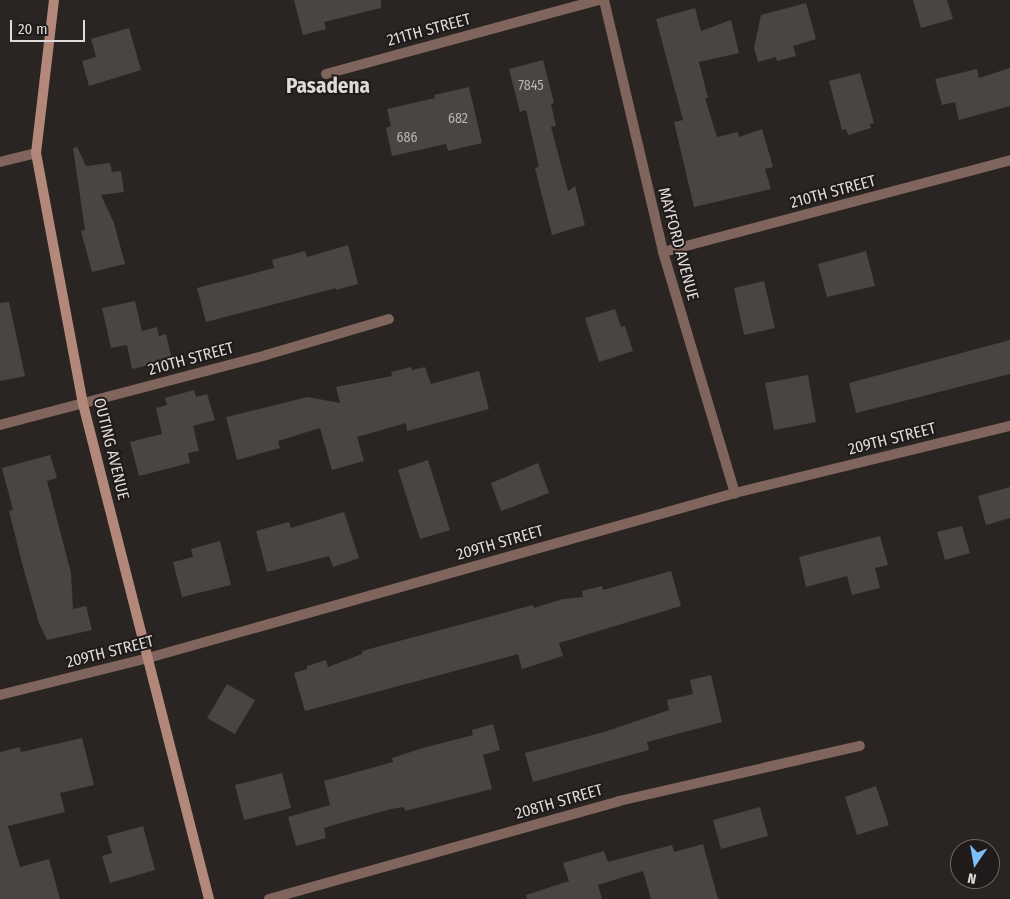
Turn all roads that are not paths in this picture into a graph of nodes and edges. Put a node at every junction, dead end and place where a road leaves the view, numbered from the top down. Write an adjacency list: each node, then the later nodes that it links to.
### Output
1 (54, 0): 5 (street, OUTING AVENUE)
2 (599, 0): 4 (street, 211TH STREET)
3 (604, 0): 8 (street, MAYFORD AVENUE)
4 (326, 74)
5 (36, 153): 7 (street); 10 (street, OUTING AVENUE)
6 (1010, 160): 8 (street, 210TH STREET)
7 (0, 162)
8 (663, 252): 13 (street, MAYFORD AVENUE)
9 (389, 319): 10 (street, 210TH STREET)
10 (83, 404): 11 (street, 210TH STREET); 14 (street, OUTING AVENUE)
11 (0, 425)
12 (1010, 426): 13 (street, 209TH STREET)
13 (735, 493): 14 (street, 209TH STREET)
14 (148, 658): 15 (street, 209TH STREET); 17 (street, OUTING AVENUE)
15 (0, 695)
16 (860, 746): 18 (street, 208TH STREET)
17 (209, 899)
18 (269, 899)

